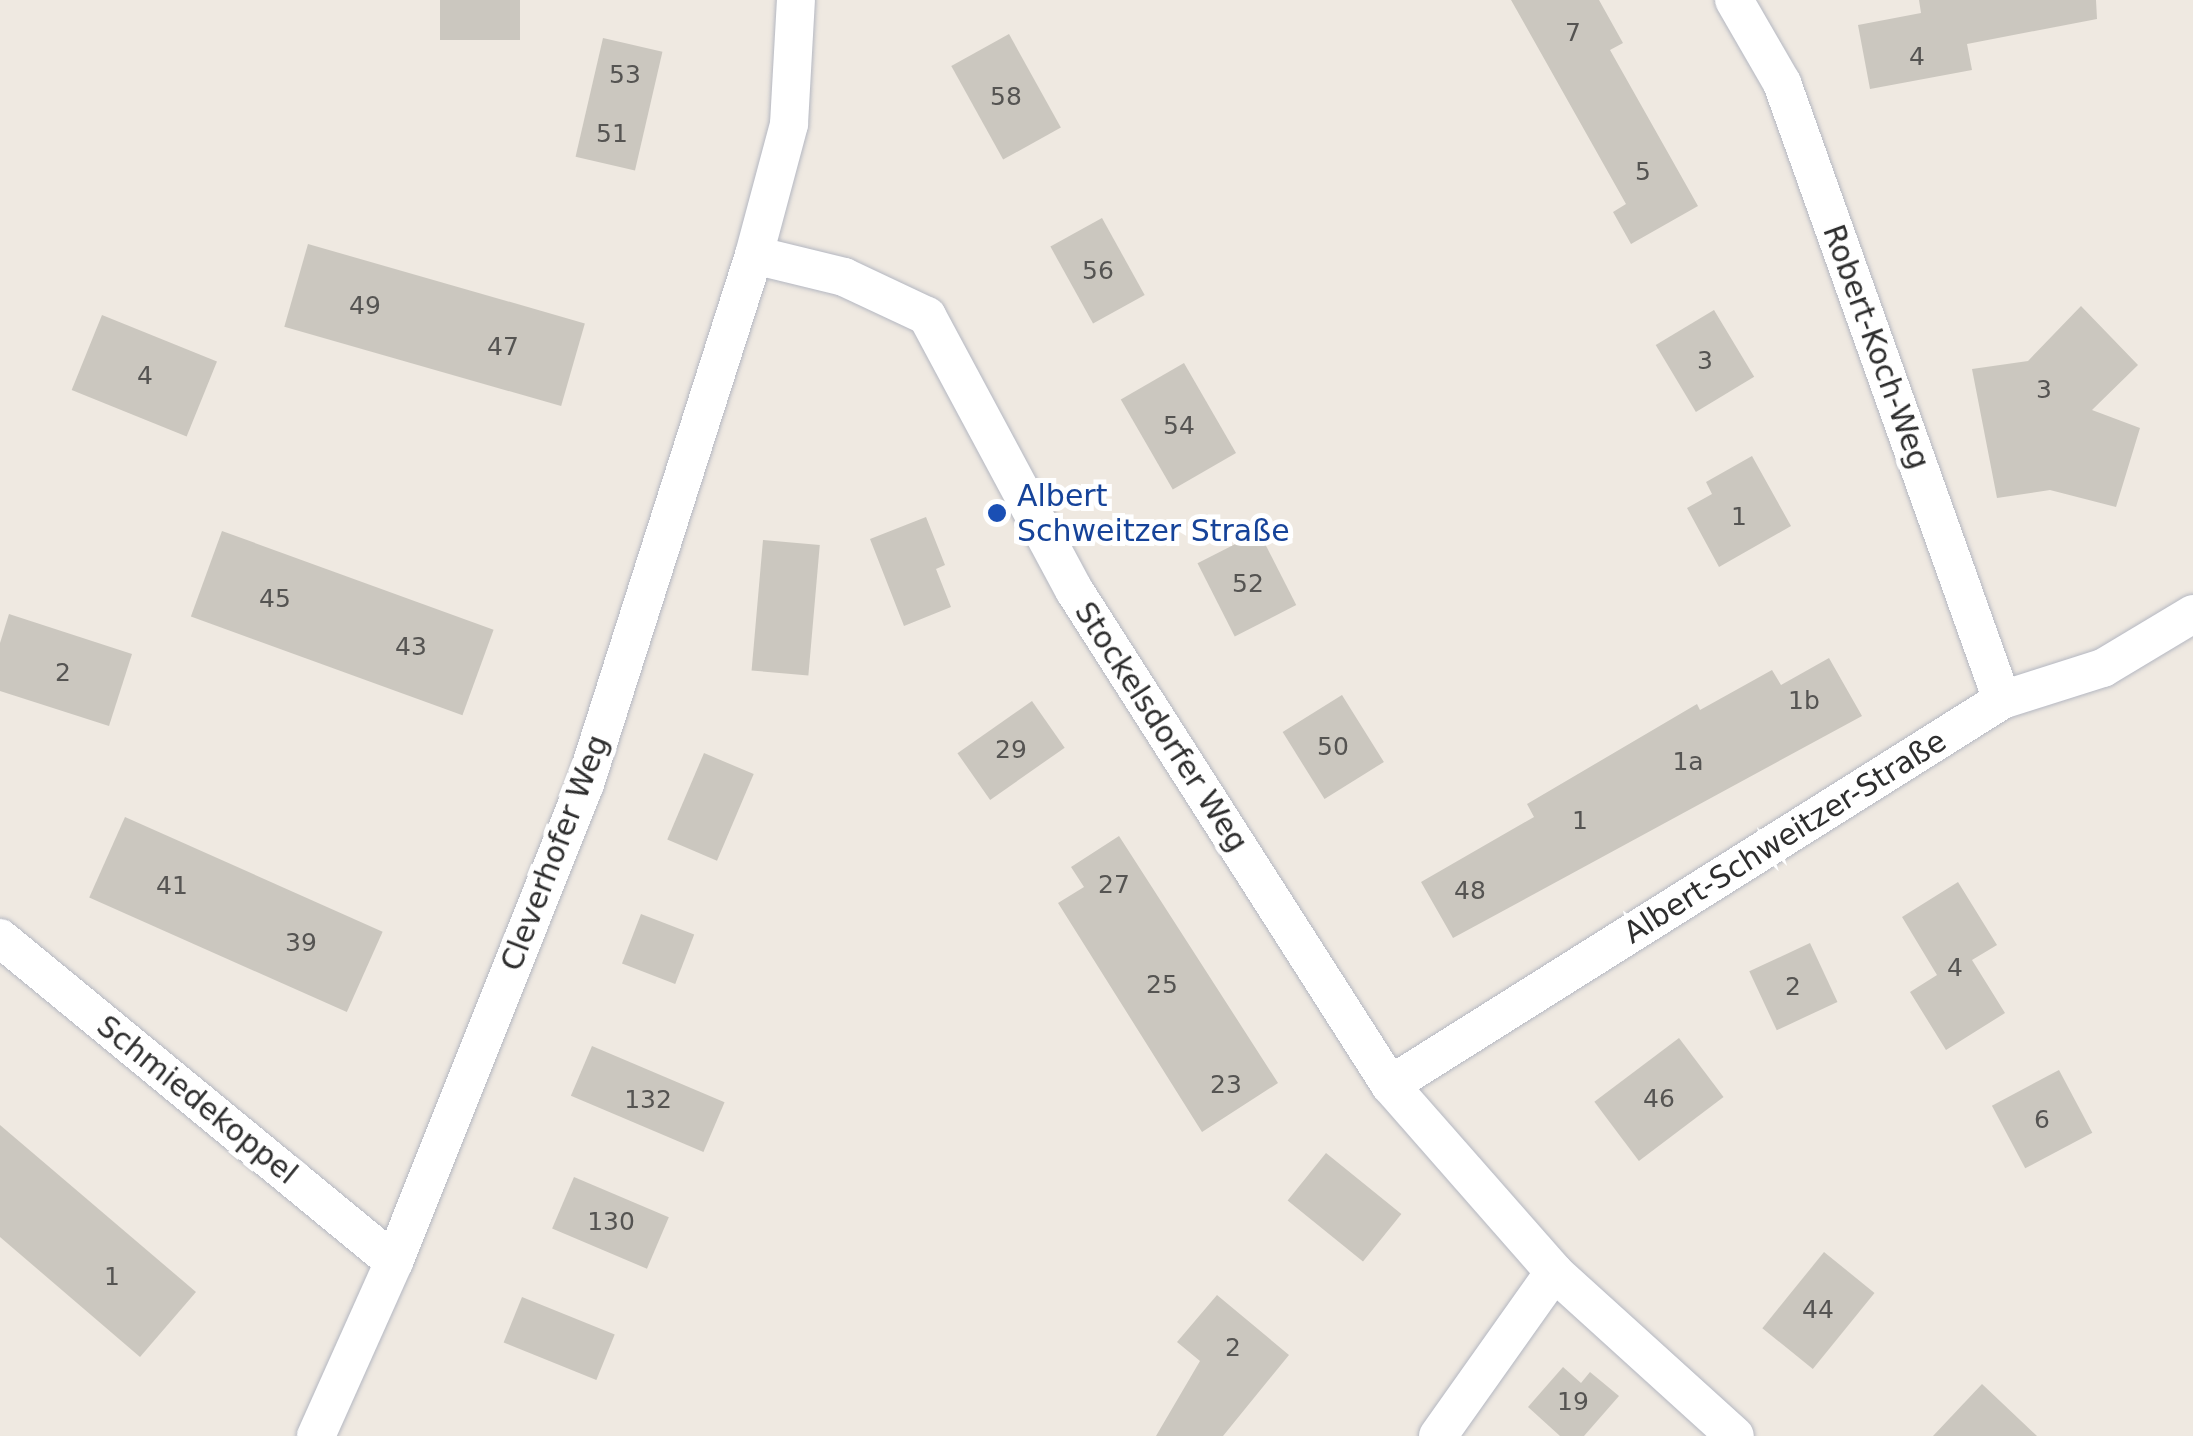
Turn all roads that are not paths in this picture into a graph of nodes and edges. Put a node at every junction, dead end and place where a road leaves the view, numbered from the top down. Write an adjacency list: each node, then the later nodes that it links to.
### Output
1 (796, 0): 3 (street)
2 (1734, 0): 5 (street, Robert-Koch-Weg)
3 (754, 254): 7 (street, Stockelsdorfer Weg); 8 (street, Cleverhofer Weg)
4 (2193, 614): 5 (street, Albert-Schweitzer-Straße)
5 (2002, 700): 7 (street, Albert-Schweitzer-Straße)
6 (0, 938): 8 (street, Schmiedekoppel)
7 (1390, 1085): 9 (street, Stockelsdorfer Weg)
8 (394, 1262): 10 (street, Cleverhofer Weg)
9 (1554, 1272): 11 (street); 12 (street, Stockelsdorfer Weg)
10 (316, 1436)
11 (1438, 1436)
12 (1734, 1436)

